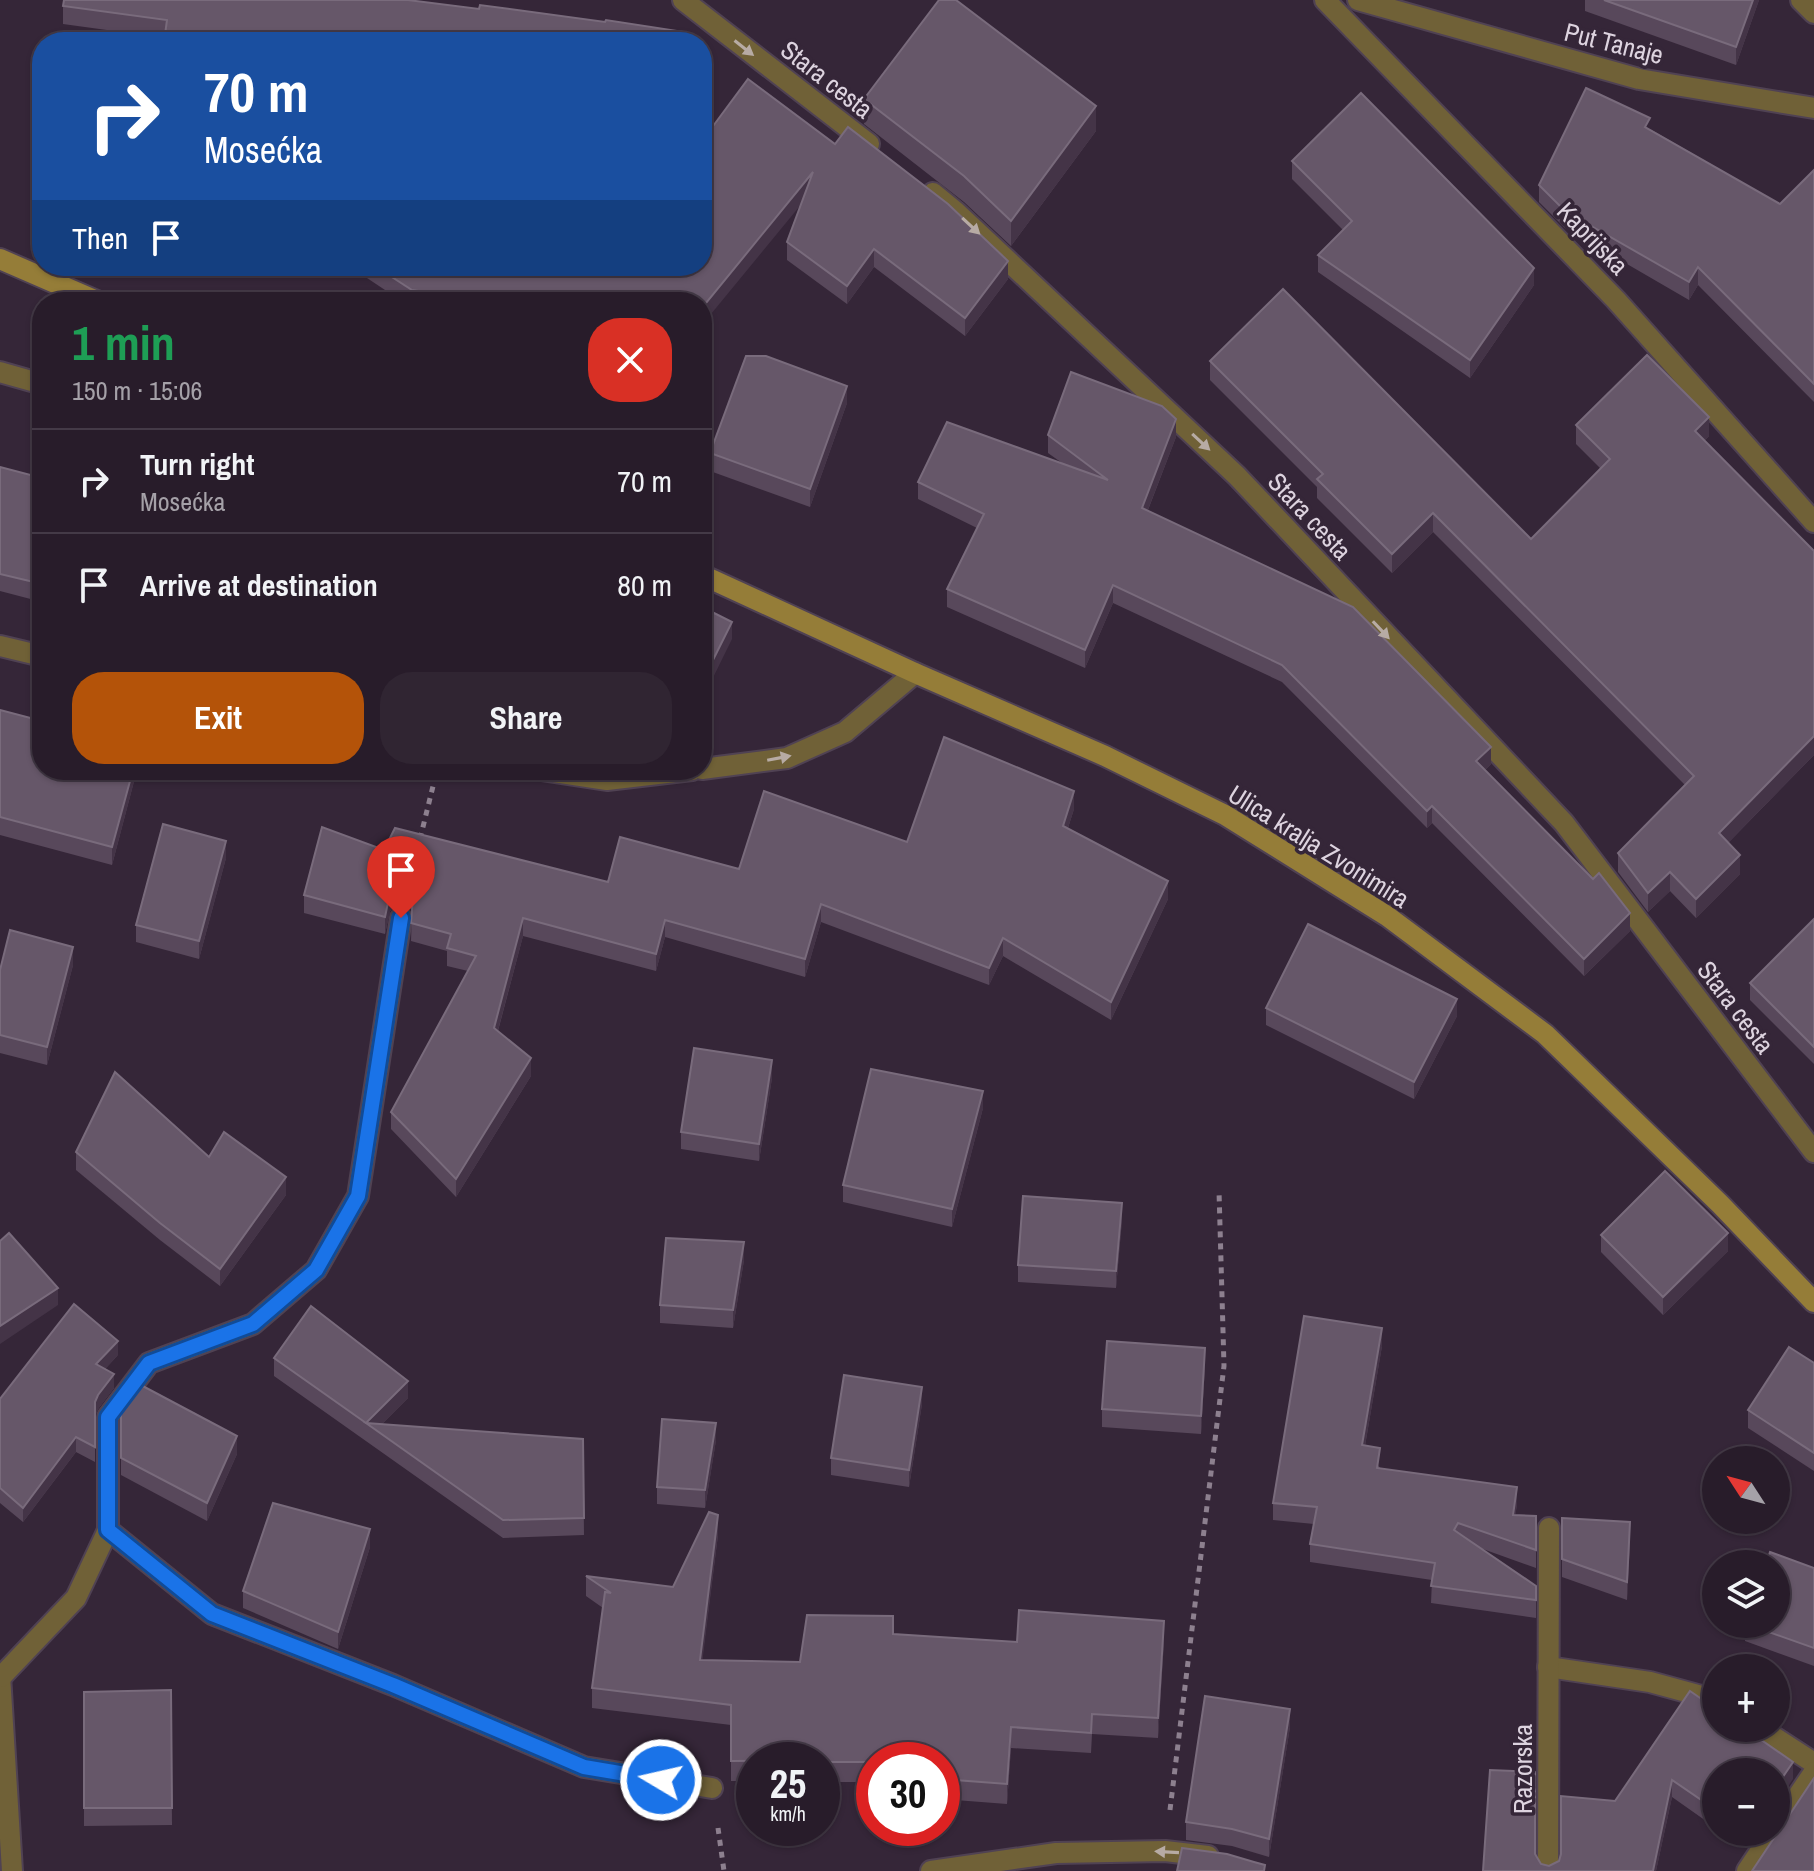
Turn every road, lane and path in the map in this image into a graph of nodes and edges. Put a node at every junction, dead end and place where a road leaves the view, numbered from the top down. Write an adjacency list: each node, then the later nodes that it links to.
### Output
1 (683, 0): 7 (street, Stara cesta, one-way to 7)
2 (1325, 0): 15 (street, Kaprijska)
3 (1358, 0): 6 (street, Put Tanaje)
4 (1801, 0): 5 (street)
5 (1814, 13)
6 (1814, 108)
7 (882, 154)
8 (919, 183): 24 (street, Stara cesta, one-way to 24)
9 (0, 259): 10 (main road)
10 (32, 273)
11 (39, 276): 12 (main road)
12 (76, 292)
13 (0, 372): 14 (street)
14 (32, 381)
15 (1814, 522)
16 (712, 580): 19 (main road, Ulica kralja Zvonimira)
17 (0, 646): 18 (street)
18 (32, 654)
19 (915, 673): 20 (street, one-way to 19); 26 (main road, Ulica kralja Zvonimira)
20 (712, 768)
21 (435, 780): 22 (path)
22 (419, 844)
23 (401, 918): 28 (street)
24 (1814, 1152)
25 (1219, 1191): 38 (path)
26 (1814, 1302)
27 (1549, 1528): 29 (street, Razorska)
28 (108, 1530): 30 (street); 35 (street)
29 (1548, 1667): 31 (street); 42 (street, Razorska)
30 (0, 1676): 40 (street)
31 (1702, 1696)
32 (1782, 1742): 33 (street)
33 (1814, 1763)
34 (1814, 1772): 36 (street)
35 (712, 1788)
36 (1790, 1808)
37 (1764, 1846): 43 (street)
38 (1165, 1851): 39 (street, one-way to 38); 41 (street)
39 (1225, 1858)
40 (12, 1871)
41 (931, 1871)
42 (1548, 1871)
43 (1747, 1871)

